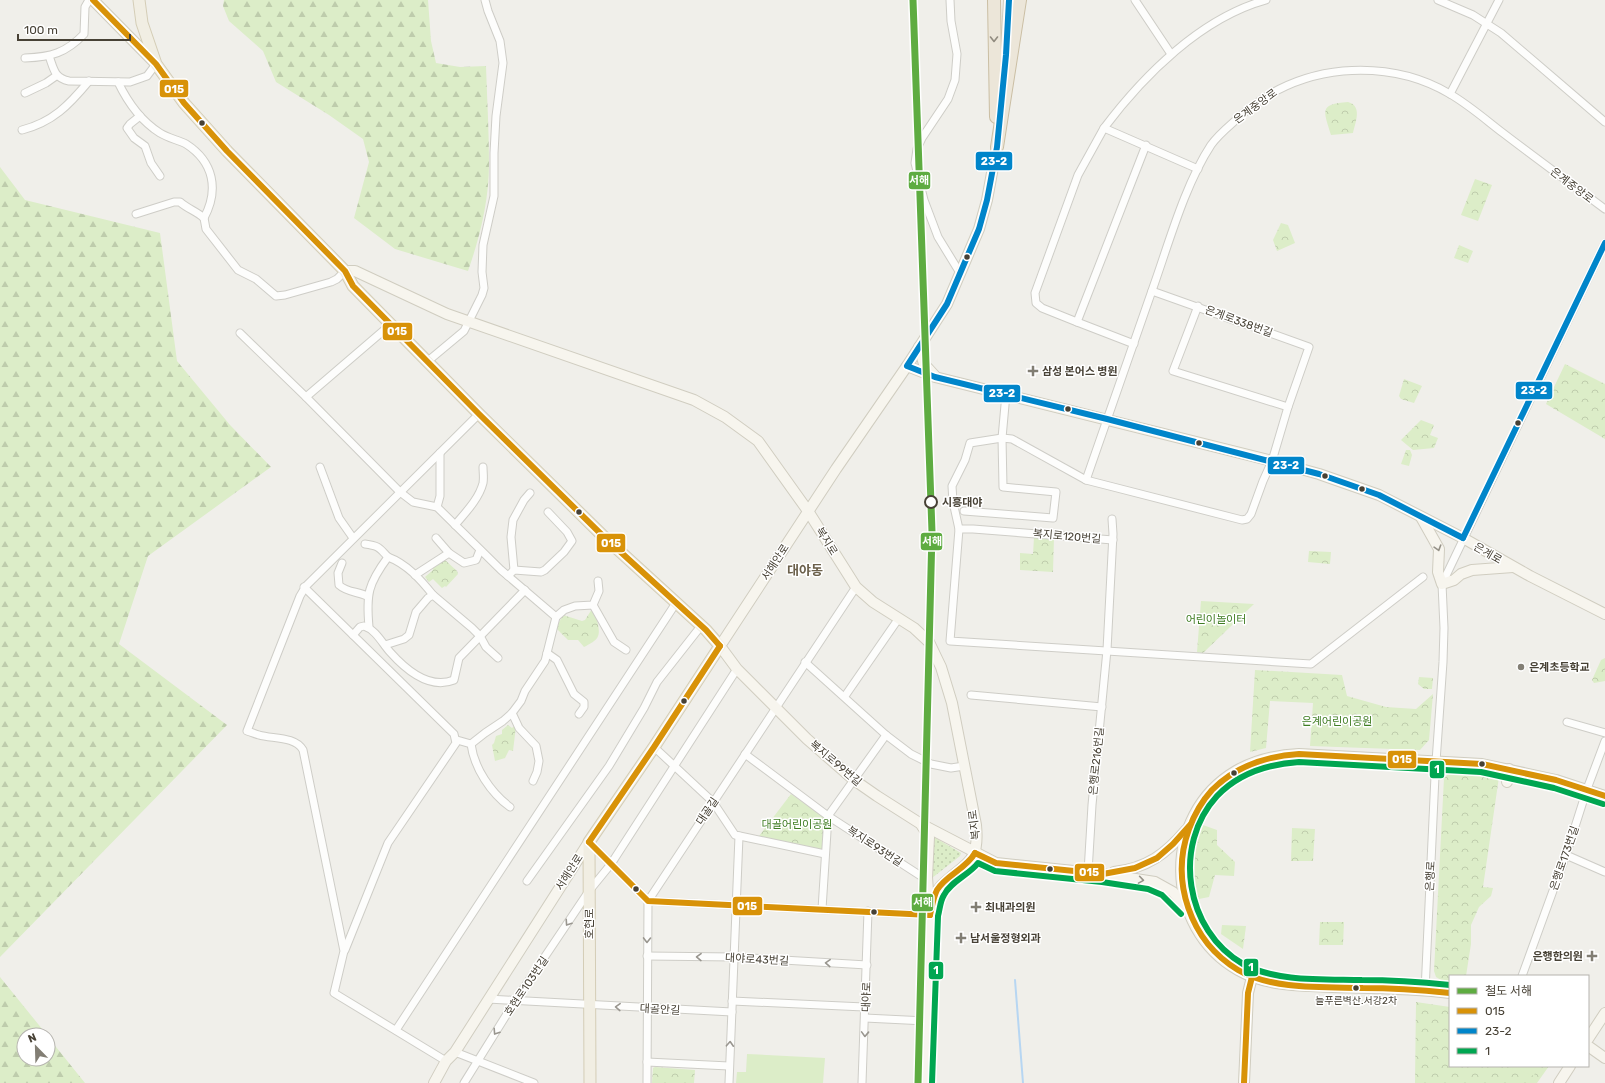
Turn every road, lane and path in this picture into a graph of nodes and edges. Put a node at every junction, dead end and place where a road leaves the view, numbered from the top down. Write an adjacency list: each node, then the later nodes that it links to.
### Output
1 (89, 0): 15 (street)
2 (93, 0): 17 (street)
3 (139, 0): 17 (main road)
4 (486, 0): 39 (street)
5 (950, 0): 36 (street)
6 (994, 0): 28 (highway, one-way to 28)
7 (1009, 0): 28 (street, 서해안로)
8 (1021, 0): 28 (highway)
9 (1136, 0): 14 (street)
10 (1266, 0): 14 (street)
11 (1438, 0): 13 (street)
12 (1498, 0): 13 (street)
13 (1487, 25): 22 (street); 24 (street)
14 (1171, 54): 25 (street)
15 (49, 56): 16 (street); 18 (street)
16 (25, 58)
17 (156, 64): 20 (street); 35 (main road)
18 (56, 76): 19 (street); 21 (street)
19 (89, 81): 20 (street); 26 (street)
20 (118, 82): 23 (street)
21 (25, 93)
22 (1450, 94): 29 (street, 은계중앙로); 31 (street, 은계중앙로)
23 (140, 116): 30 (street); 33 (street)
24 (1605, 122)
25 (1104, 128): 27 (street); 40 (street)
26 (22, 130)
27 (1146, 145): 29 (street); 40 (street)
28 (997, 147): 36 (street, 서해안로)
29 (1198, 169): 37 (street, 은계중앙로)
30 (160, 176)
31 (1605, 209)
32 (136, 214): 33 (street)
33 (204, 218): 35 (street)
34 (1605, 243): 71 (street)
35 (345, 270): 39 (street, 복지로); 41 (main road)
36 (960, 273): 44 (street, 서해안로)
37 (1152, 291): 38 (street); 43 (street, 은계중앙로)
38 (1198, 306): 50 (street, 은계로338번길); 50 (street, 은계로338번길)
39 (468, 321): 45 (street); 62 (street, 복지로)
40 (1077, 322): 43 (street)
41 (390, 325): 45 (main road); 49 (street)
42 (240, 333): 49 (street)
43 (1134, 344): 52 (street, 은계중앙로)
44 (919, 347): 46 (street, 서해안로); 47 (street)
45 (428, 361): 51 (main road)
46 (908, 366): 47 (street, 은계로); 62 (street, 서해안로)
47 (936, 377): 48 (street, 은계로)
48 (1006, 394): 52 (street, 은계로); 53 (street)
49 (306, 397): 59 (street)
50 (1288, 407): 55 (street, 은계로338번길)
51 (479, 414): 54 (street); 90 (main road)
52 (1107, 419): 55 (street, 은계로); 58 (street, 은계중앙로)
53 (1002, 438): 58 (street); 63 (street); 68 (street)
54 (440, 453): 59 (street); 61 (street)
55 (1272, 461): 58 (street, 은계로338번길); 65 (street, 은계로)
56 (320, 467): 69 (street)
57 (483, 467): 67 (street)
58 (1086, 480)
59 (400, 492): 61 (street); 69 (street)
60 (530, 493): 79 (street)
61 (437, 507): 67 (street)
62 (808, 511): 86 (street, 복지로); 100 (street, 서해안로)
63 (964, 511)
64 (548, 512): 79 (street)
65 (1420, 515): 71 (street, 은계로); 84 (street, one-way to 84)
66 (1112, 519): 72 (street)
67 (455, 525): 74 (street)
68 (959, 529): 72 (street, 복지로120번길); 102 (street)
69 (353, 538): 85 (street)
70 (436, 538): 75 (street)
71 (1463, 538): 78 (street, 은계로); 84 (street)
72 (1113, 540): 102 (street, 복지로120번길)
73 (365, 544): 76 (street)
74 (480, 550): 75 (street); 81 (street)
75 (449, 553): 80 (street)
76 (388, 557): 80 (street); 89 (street)
77 (342, 563): 89 (street)
78 (1513, 567): 84 (street); 92 (street, 은계로)
79 (514, 570): 81 (street)
80 (415, 575): 88 (street)
81 (508, 576): 87 (street)
82 (1423, 578): 102 (street)
83 (598, 581): 91 (street)
84 (1442, 584): 121 (street, 은행로)
85 (304, 587): 97 (street); 153 (street)
86 (856, 587): 94 (street, 복지로); 105 (street, 대골길)
87 (525, 590): 93 (street); 98 (street)
88 (433, 595): 98 (street); 99 (street)
89 (367, 596): 96 (street)
90 (676, 603): 95 (main road); 171 (street)
91 (593, 605): 93 (street); 101 (street)
92 (1605, 614)
93 (556, 617): 103 (street)
94 (898, 618): 108 (street); 123 (street, 복지로)
95 (701, 626): 100 (main road); 145 (street)
96 (368, 627): 97 (street); 99 (street)
97 (353, 635): 116 (street)
98 (480, 636): 99 (street); 104 (street)
99 (384, 645)
100 (720, 646): 106 (street, 복지로99번길); 119 (main road, 서해안로)
101 (626, 650)
102 (1107, 650): 110 (street, 은행로216번길)
103 (547, 653): 111 (street); 112 (street)
104 (498, 658)
105 (805, 662): 108 (street); 109 (street, 대골길)
106 (737, 669): 109 (street, 복지로99번길); 122 (street, 호현로103번길)
107 (972, 695): 110 (street)
108 (845, 696): 115 (street)
109 (775, 707): 120 (street, 대골길); 125 (street, 복지로99번길)
110 (1102, 707): 141 (street, 은행로216번길)
111 (512, 713): 118 (street); 126 (street)
112 (579, 714)
113 (1567, 722): 114 (street)
114 (1605, 733)
115 (886, 735): 123 (street); 125 (street)
116 (456, 740): 118 (street); 153 (street)
117 (1605, 741): 128 (street, 은행로173번길)
118 (472, 744): 131 (street)
119 (654, 747): 122 (street); 136 (main road, 서해안로)
120 (745, 754): 130 (street, 대골길); 132 (street, 복지로93번길)
121 (1436, 761): 124 (street); 134 (street); 159 (street, 은행로)
122 (674, 765): 130 (street); 140 (street, 호현로103번길)
123 (964, 766): 137 (street, 복지로)
124 (1509, 769): 127 (street); 128 (street)
125 (854, 780): 132 (street); 133 (street, 복지로99번길)
126 (534, 781)
127 (1506, 782)
128 (1587, 790): 129 (street); 139 (street, 은행로173번길)
129 (1605, 796)
130 (713, 802): 135 (street); 147 (street, 대골길)
131 (510, 807)
132 (828, 816): 138 (street); 144 (street, 복지로93번길)
133 (921, 824): 137 (street, 복지로99번길); 144 (street)
134 (1189, 827): 143 (street); 150 (street)
135 (739, 836): 138 (street); 148 (street)
136 (588, 842): 140 (street); 146 (main road, 호현로); 161 (street, 서해안로)
137 (975, 853): 141 (street); 152 (street, 복지로)
138 (825, 854): 149 (street)
139 (1566, 855): 142 (street); 157 (street, 은행로173번길)
140 (610, 864): 146 (street, 호현로103번길); 147 (street)
141 (1088, 872): 143 (street)
142 (1605, 872)
143 (1103, 874): 150 (street, one-way to 150)
144 (927, 880): 152 (street)
145 (527, 881)
146 (590, 891): 162 (street, 호현로103번길, one-way to 162); 164 (main road, 호현로)
147 (648, 900): 148 (street); 154 (street, one-way to 154)
148 (737, 904): 149 (street); 155 (street)
149 (822, 908): 151 (street)
150 (1187, 908): 158 (street)
151 (868, 911): 152 (street); 156 (street, 대야로)
152 (930, 914): 170 (street, 복지로)
153 (344, 951): 171 (street)
154 (647, 956): 155 (street, 대야로43번길, one-way to 154); 166 (street)
155 (734, 957): 156 (street, 대야로43번길, one-way to 155); 163 (street)
156 (867, 965): 165 (street, 대야로)
157 (1522, 975)
158 (1252, 977): 159 (street); 189 (street)
159 (1425, 991): 160 (street)
160 (1449, 994)
161 (488, 999): 162 (street); 174 (street, 서해안로)
162 (516, 1001): 164 (street); 177 (street, 호현로103번길, one-way to 177)
163 (732, 1001): 165 (street); 167 (street)
164 (589, 1006): 166 (street, 대골안길, one-way to 164); 184 (main road, 호현로)
165 (864, 1007): 169 (street, 대야로)
166 (647, 1008): 167 (street, 대골안길); 178 (street)
167 (732, 1012): 179 (street, one-way to 167)
168 (1605, 1013): 172 (street)
169 (865, 1018): 170 (street); 187 (street, 대야로, one-way to 187)
170 (926, 1021): 188 (street, 복지로)
171 (396, 1030): 176 (street)
172 (1589, 1037)
173 (1589, 1047): 175 (street)
174 (455, 1052): 176 (street, 서해안로); 177 (street)
175 (1605, 1058)
176 (446, 1061): 181 (street, 서해안로)
177 (477, 1061): 182 (street, 호현로103번길); 183 (street)
178 (647, 1062): 179 (street); 185 (street)
179 (730, 1066): 186 (street)
180 (1569, 1067): 190 (street)
181 (434, 1083)
182 (464, 1083)
183 (534, 1083)
184 (590, 1083)
185 (647, 1083)
186 (729, 1083)
187 (862, 1083)
188 (924, 1083)
189 (1244, 1083)
190 (1559, 1083)

